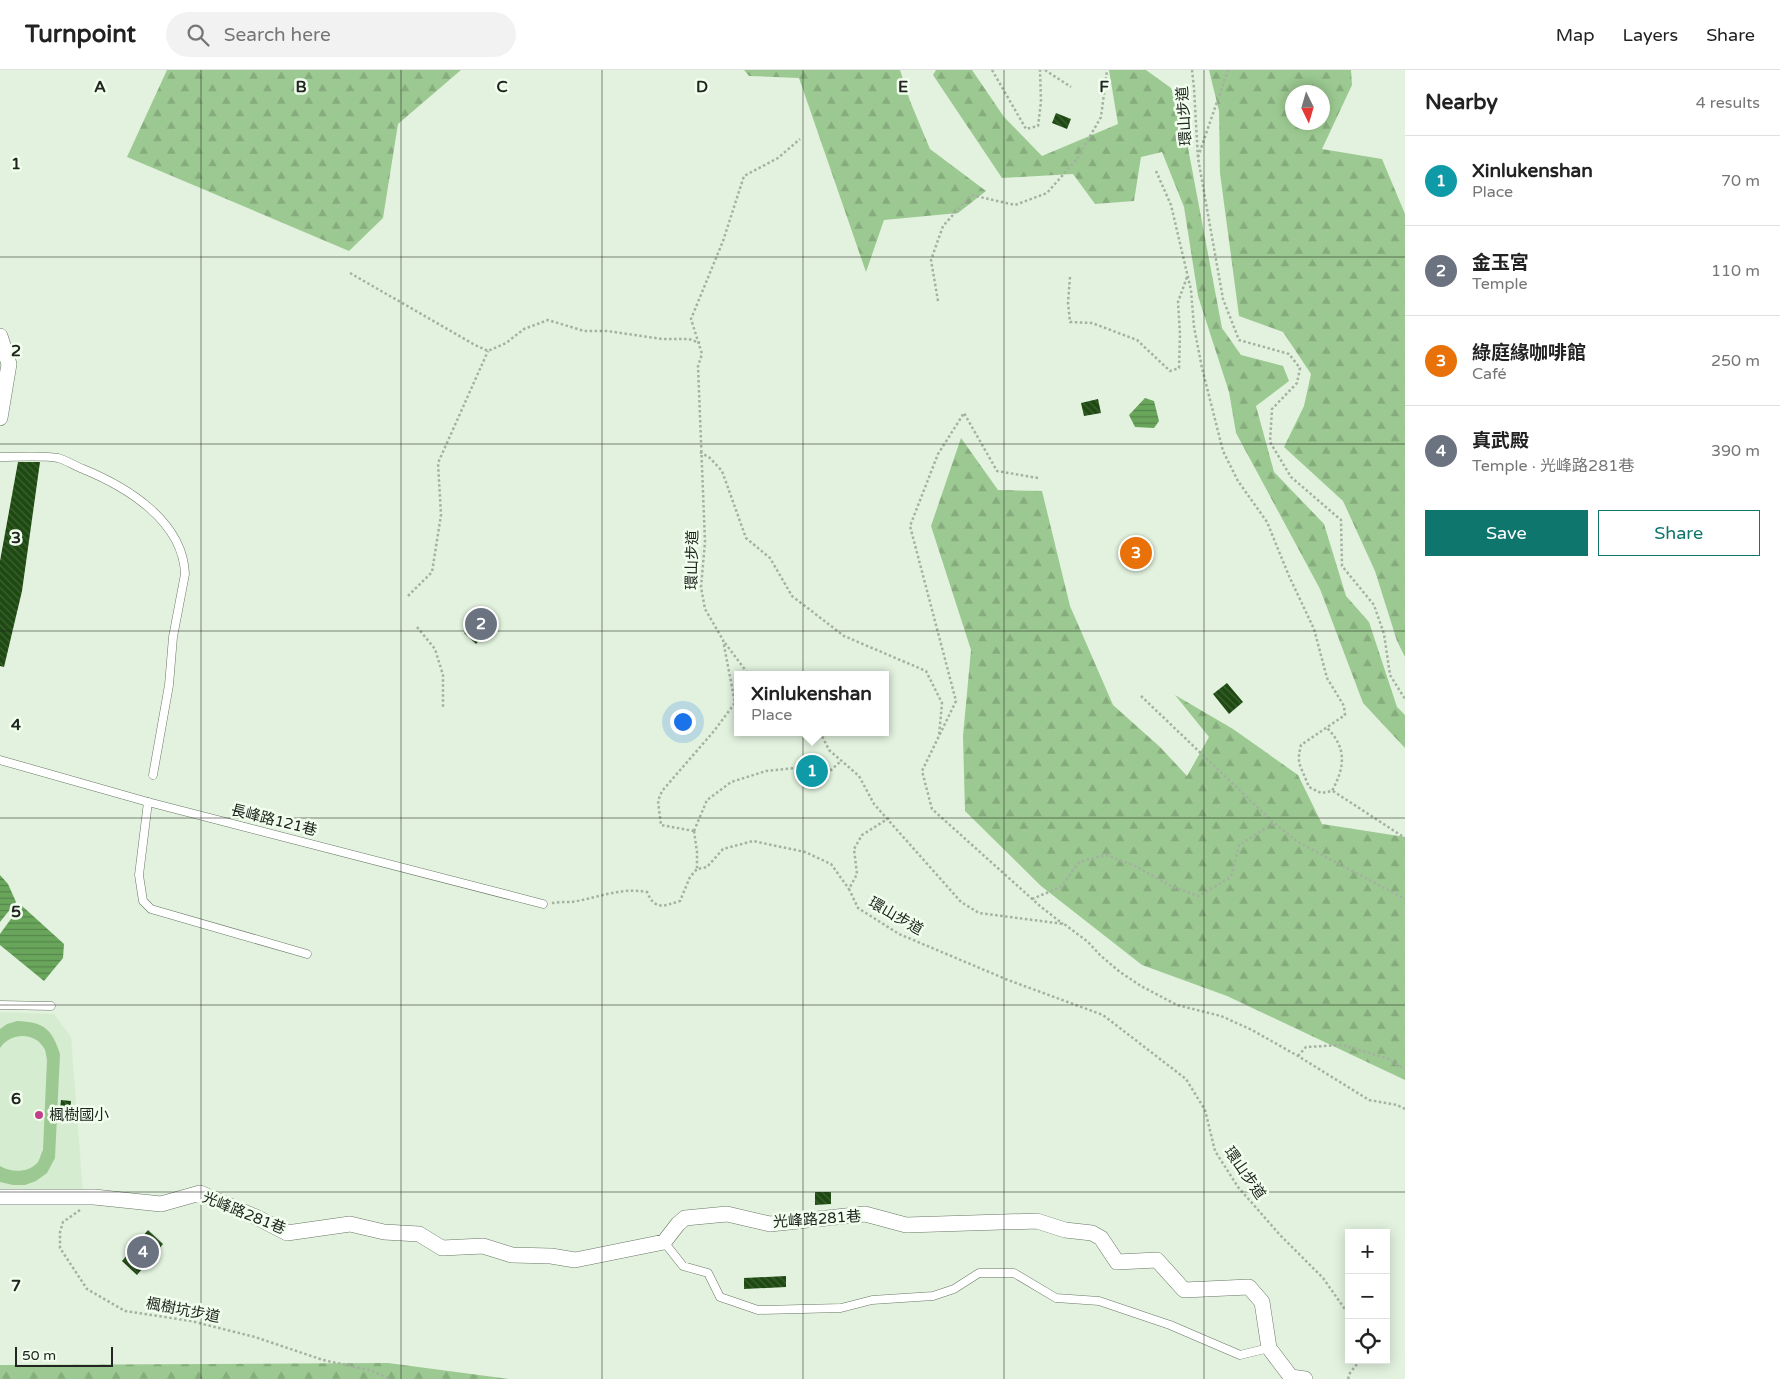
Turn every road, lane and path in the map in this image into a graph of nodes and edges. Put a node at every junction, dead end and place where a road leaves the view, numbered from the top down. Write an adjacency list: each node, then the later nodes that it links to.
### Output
1 (992, 70): 2 (path)
2 (1040, 70)
3 (1045, 70): 7 (path)
4 (1107, 70): 14 (path)
5 (1192, 70): 9 (path, 環山步道)
6 (1228, 70): 9 (path, 環山步道)
7 (1072, 87)
8 (800, 139): 16 (path, 環山步道)
9 (1198, 158): 28 (path)
10 (1156, 170): 12 (path)
11 (350, 273): 17 (path)
12 (1188, 275): 13 (path); 31 (path)
13 (1070, 277)
14 (938, 301)
15 (0, 336): 18 (street)
16 (700, 343): 17 (path); 19 (path, 環山步道)
17 (488, 351): 22 (path)
18 (0, 418)
19 (700, 452): 24 (path, 環山步道); 33 (path)
20 (0, 457): 36 (lane)
21 (1038, 478): 33 (path)
22 (408, 596)
23 (417, 627): 30 (path)
24 (723, 640): 25 (path); 27 (path, 環山步道)
25 (747, 671)
26 (1141, 696): 40 (path)
27 (734, 699)
28 (1405, 699)
29 (734, 705): 41 (path, 環山步道)
30 (443, 709)
31 (1327, 728): 37 (path); 37 (path)
32 (822, 736): 35 (path)
33 (939, 739): 45 (path)
34 (0, 760): 38 (lane, 長峰路121巷)
35 (841, 761): 39 (path); 41 (path)
36 (153, 775)
37 (1332, 791): 42 (path)
38 (148, 802): 47 (lane, 長峰路121巷); 49 (lane)
39 (889, 818): 44 (path); 48 (path)
40 (1274, 823): 45 (path); 46 (path)
41 (694, 831): 43 (path)
42 (1405, 838)
43 (697, 869): 44 (path, 環山步道); 47 (path)
44 (848, 888): 58 (path, 環山步道)
45 (1032, 899): 48 (path)
46 (1405, 899)
47 (543, 904)
48 (1064, 924): 52 (path)
49 (307, 954)
50 (0, 1005): 51 (lane)
51 (51, 1006)
52 (1298, 1056): 53 (path); 54 (path)
53 (1405, 1069)
54 (1405, 1109)
55 (0, 1197): 56 (street, 光峰路281巷)
56 (94, 1198): 57 (street, 光峰路281巷); 61 (path, 楓樹坑步道)
57 (664, 1242): 59 (lane); 59 (street, 光峰路281巷)
58 (1345, 1309)
59 (1269, 1348): 62 (street, 光峰路281巷)
60 (1357, 1364): 63 (path)
61 (390, 1379)
62 (1305, 1379)
63 (1348, 1379)

